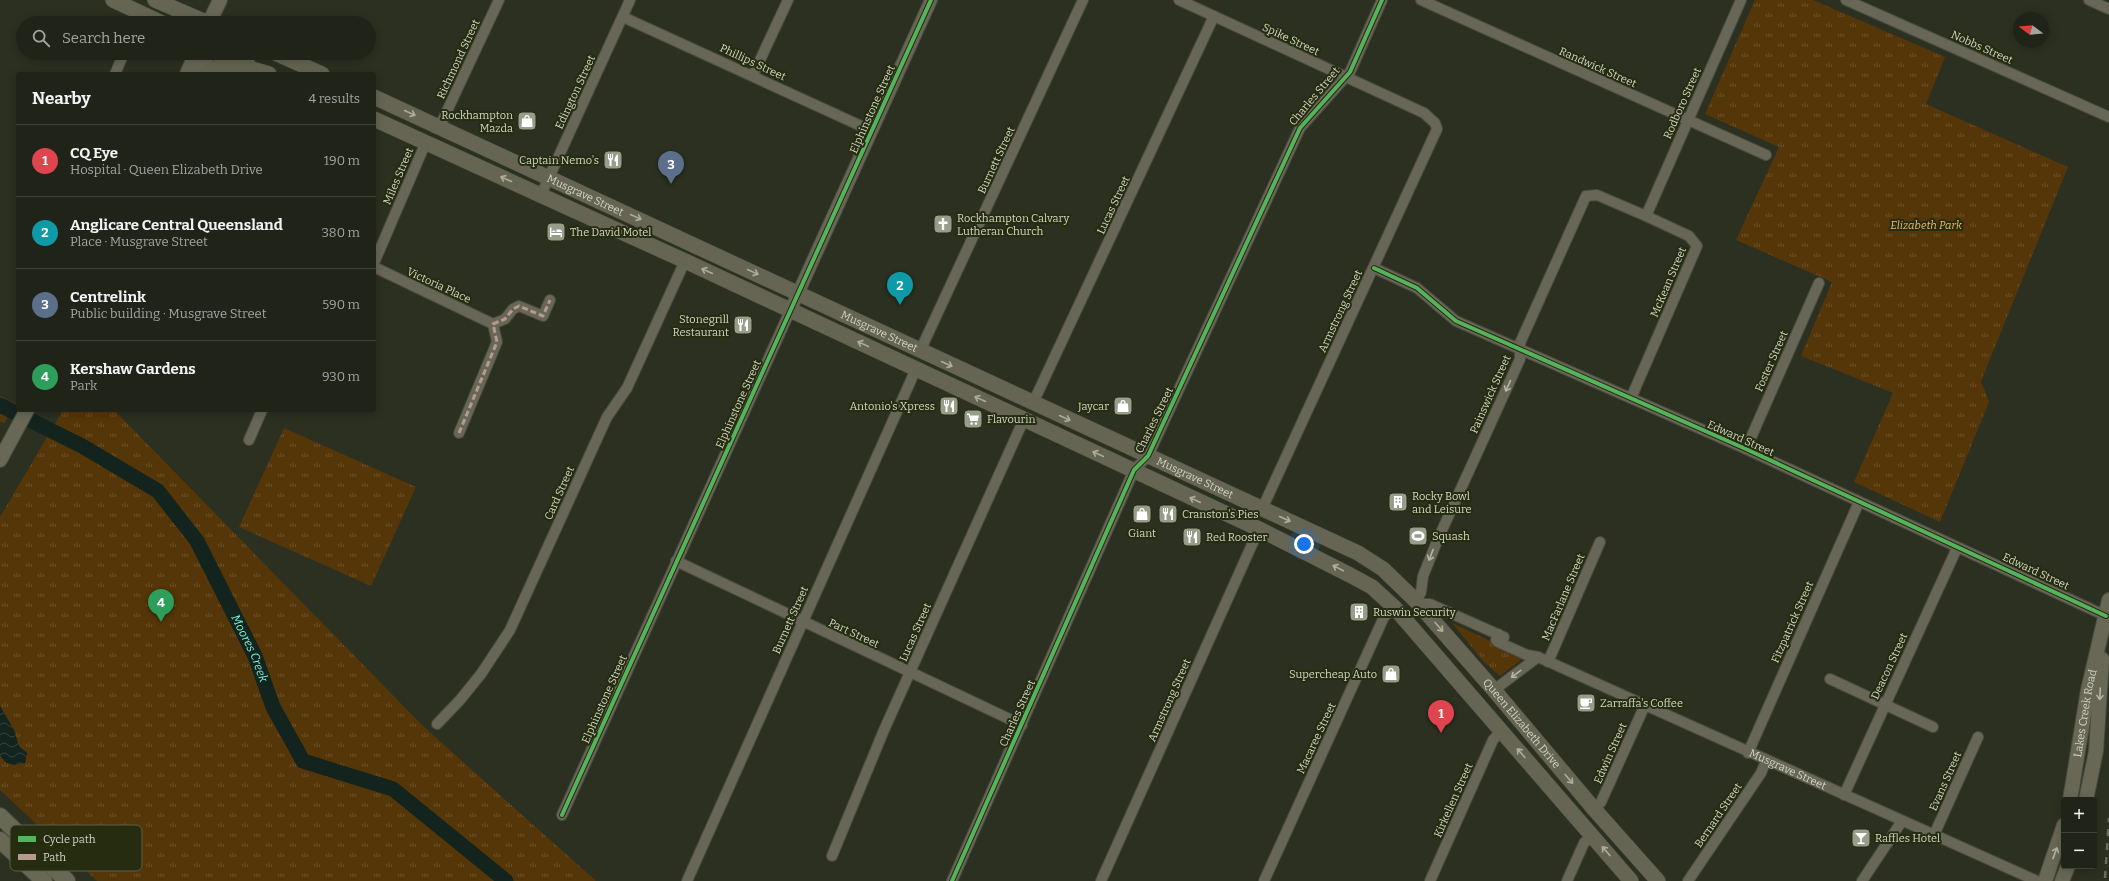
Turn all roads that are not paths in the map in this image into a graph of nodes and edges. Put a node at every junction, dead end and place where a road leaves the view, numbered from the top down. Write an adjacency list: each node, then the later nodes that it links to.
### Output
1 (113, 0): 17 (main road)
2 (156, 0): 18 (main road)
3 (220, 0): 19 (main road)
4 (229, 0): 20 (main road)
5 (499, 0): 42 (street, Richmond Street)
6 (630, 0): 22 (street, Edington Street)
7 (788, 0): 35 (street)
8 (931, 0): 43 (street, Elphinstone Street)
9 (1083, 0): 60 (street, Burnett Street)
10 (1179, 0): 21 (street, Spike Street)
11 (1382, 0): 36 (street, Charles Street)
12 (1421, 0): 40 (street, Randwick Street)
13 (1741, 0): 40 (street, Rodboro Street)
14 (1846, 0): 38 (street, Nobbs Street)
15 (2089, 0): 16 (street)
16 (2109, 9)
17 (138, 16)
18 (193, 16)
19 (212, 16)
20 (222, 16)
21 (1214, 16): 36 (street, Spike Street); 63 (street, Lucas Street)
22 (623, 17): 35 (street, Phillips Street); 46 (street, Edington Street)
23 (121, 60): 28 (street)
24 (193, 60): 29 (main road)
25 (205, 60): 30 (main road)
26 (241, 60): 33 (main road)
27 (291, 60): 34 (main road)
28 (116, 72)
29 (188, 72)
30 (201, 72)
31 (209, 72): 32 (main road)
32 (262, 72)
33 (269, 72)
34 (318, 72)
35 (753, 75): 43 (street, Phillips Street)
36 (1345, 77): 41 (street, Spike Street); 71 (street, Charles Street)
37 (376, 98): 42 (main road, Musgrave Street, one-way to 42)
38 (2109, 117)
39 (376, 120): 44 (main road, Musgrave Street)
40 (1688, 120): 45 (street, Randwick Street); 49 (street, Rodboro Street)
41 (1436, 123): 52 (street, Armstrong Street)
42 (439, 128): 46 (main road, Musgrave Street)
43 (872, 131): 55 (street, Elphinstone Street)
44 (426, 142): 47 (main road, Musgrave Street, one-way to 44); 50 (street, Miles Street)
45 (1766, 155)
46 (549, 177): 47 (street, Edington Street); 55 (main road, Musgrave Street, one-way to 55)
47 (541, 195): 51 (main road, Musgrave Street)
48 (1586, 196): 49 (street, McKean Street); 59 (street, Painswick Street)
49 (1646, 216): 62 (street, McKean Street)
50 (376, 258)
51 (685, 261): 57 (main road, Musgrave Street, one-way to 51); 93 (street, Card Street)
52 (1374, 268): 59 (street, Edward Street); 74 (street, Armstrong Street)
53 (376, 269): 58 (street, Victoria Place)
54 (1819, 283): 69 (street, Foster Street)
55 (798, 293): 57 (street, Elphinstone Street); 60 (main road, Musgrave Street)
56 (550, 300): 58 (street)
57 (790, 311): 61 (main road, Musgrave Street, one-way to 57); 78 (street, Elphinstone Street)
58 (493, 324): 67 (street)
59 (1521, 350): 62 (street, Edward Street); 82 (street, Painswick Street, one-way to 82)
60 (920, 351): 63 (main road, Musgrave Street, one-way to 63)
61 (916, 369): 66 (main road, Musgrave Street, one-way to 61); 85 (street, Burnett Street)
62 (1631, 398): 69 (street, Edward Street)
63 (1034, 403): 71 (main road, Musgrave Street, one-way to 71)
64 (26, 412): 70 (main road)
65 (261, 412): 68 (street)
66 (1024, 420): 72 (main road, Musgrave Street, one-way to 66); 88 (street, Lucas Street)
67 (459, 433)
68 (249, 440)
69 (1746, 450): 73 (street, Edward Street)
70 (2, 456)
71 (1148, 456): 72 (street, Charles Street); 74 (main road, Musgrave Street)
72 (1134, 470): 75 (main road, Musgrave Street, one-way to 72); 94 (street, Charles Street)
73 (1859, 502): 77 (street, Edward Street); 98 (street, Fitzpatrick Street)
74 (1262, 509): 79 (main road, Musgrave Street, one-way to 79)
75 (1259, 529): 80 (main road, Musgrave Street, one-way to 75); 121 (street, Armstrong Street)
76 (1600, 542): 87 (street, MacFarlane Street)
77 (1957, 548): 84 (street, Edward Street); 92 (street, Deacon Street)
78 (676, 561): 85 (street, Part Street); 104 (street, Elphinstone Street)
79 (1383, 569): 82 (main road, Queen Elizabeth Drive)
80 (1372, 588): 83 (main road, Queen Elizabeth Drive)
81 (2109, 600): 84 (main road, Lakes Creek Road)
82 (1417, 602): 86 (street, Musgrave Street); 90 (main road, Queen Elizabeth Drive, one-way to 90)
83 (1394, 607): 96 (main road, Queen Elizabeth Drive); 122 (street, Macaree Street)
84 (2104, 621): 101 (main road, Lakes Creek Road); 102 (main road, Lakes Creek Road, one-way to 102)
85 (802, 622): 88 (street, Part Street); 119 (street, Burnett Street)
86 (1538, 657): 87 (street, Musgrave Street); 90 (street, one-way to 90)
87 (1548, 662): 91 (street, Musgrave Street)
88 (910, 673): 94 (street, Part Street); 113 (street, Lucas Street)
89 (1830, 679): 92 (street)
90 (1494, 690): 103 (main road, Queen Elizabeth Drive, one-way to 103)
91 (1644, 705): 98 (street, Musgrave Street); 103 (street, Edwin Street)
92 (1885, 705): 95 (street); 100 (street, Deacon Street)
93 (436, 724)
94 (1022, 725): 120 (street, Charles Street)
95 (1933, 727)
96 (1501, 731): 109 (main road, Queen Elizabeth Drive, one-way to 96); 123 (street, Kirkellen Street)
97 (1978, 737): 110 (street, Evans Street)
98 (1748, 753): 99 (street, Musgrave Street)
99 (1766, 761): 100 (street, Musgrave Street); 127 (street, Bernard Street)
100 (1844, 795): 106 (street, Musgrave Street)
101 (2070, 797)
102 (2087, 797)
103 (1594, 809): 126 (main road, Queen Elizabeth Drive)
104 (562, 815)
105 (0, 816): 107 (highway)
106 (1902, 821): 110 (street, Musgrave Street); 128 (street)
107 (10, 826)
108 (2061, 833): 130 (main road, one-way to 108)
109 (1592, 835): 124 (street); 125 (main road, Queen Elizabeth Drive, one-way to 109)
110 (1934, 836): 129 (street, Musgrave Street)
111 (0, 840): 112 (highway)
112 (10, 849)
113 (832, 856)
114 (2067, 869): 131 (main road)
115 (33, 871): 117 (highway)
116 (57, 871): 118 (highway)
117 (44, 881)
118 (67, 881)
119 (687, 881)
120 (952, 881)
121 (1101, 881)
122 (1264, 881)
123 (1430, 881)
124 (1567, 881)
125 (1632, 881)
126 (1658, 881)
127 (1688, 881)
128 (1862, 881)
129 (2037, 881)
130 (2045, 881)
131 (2062, 881)

